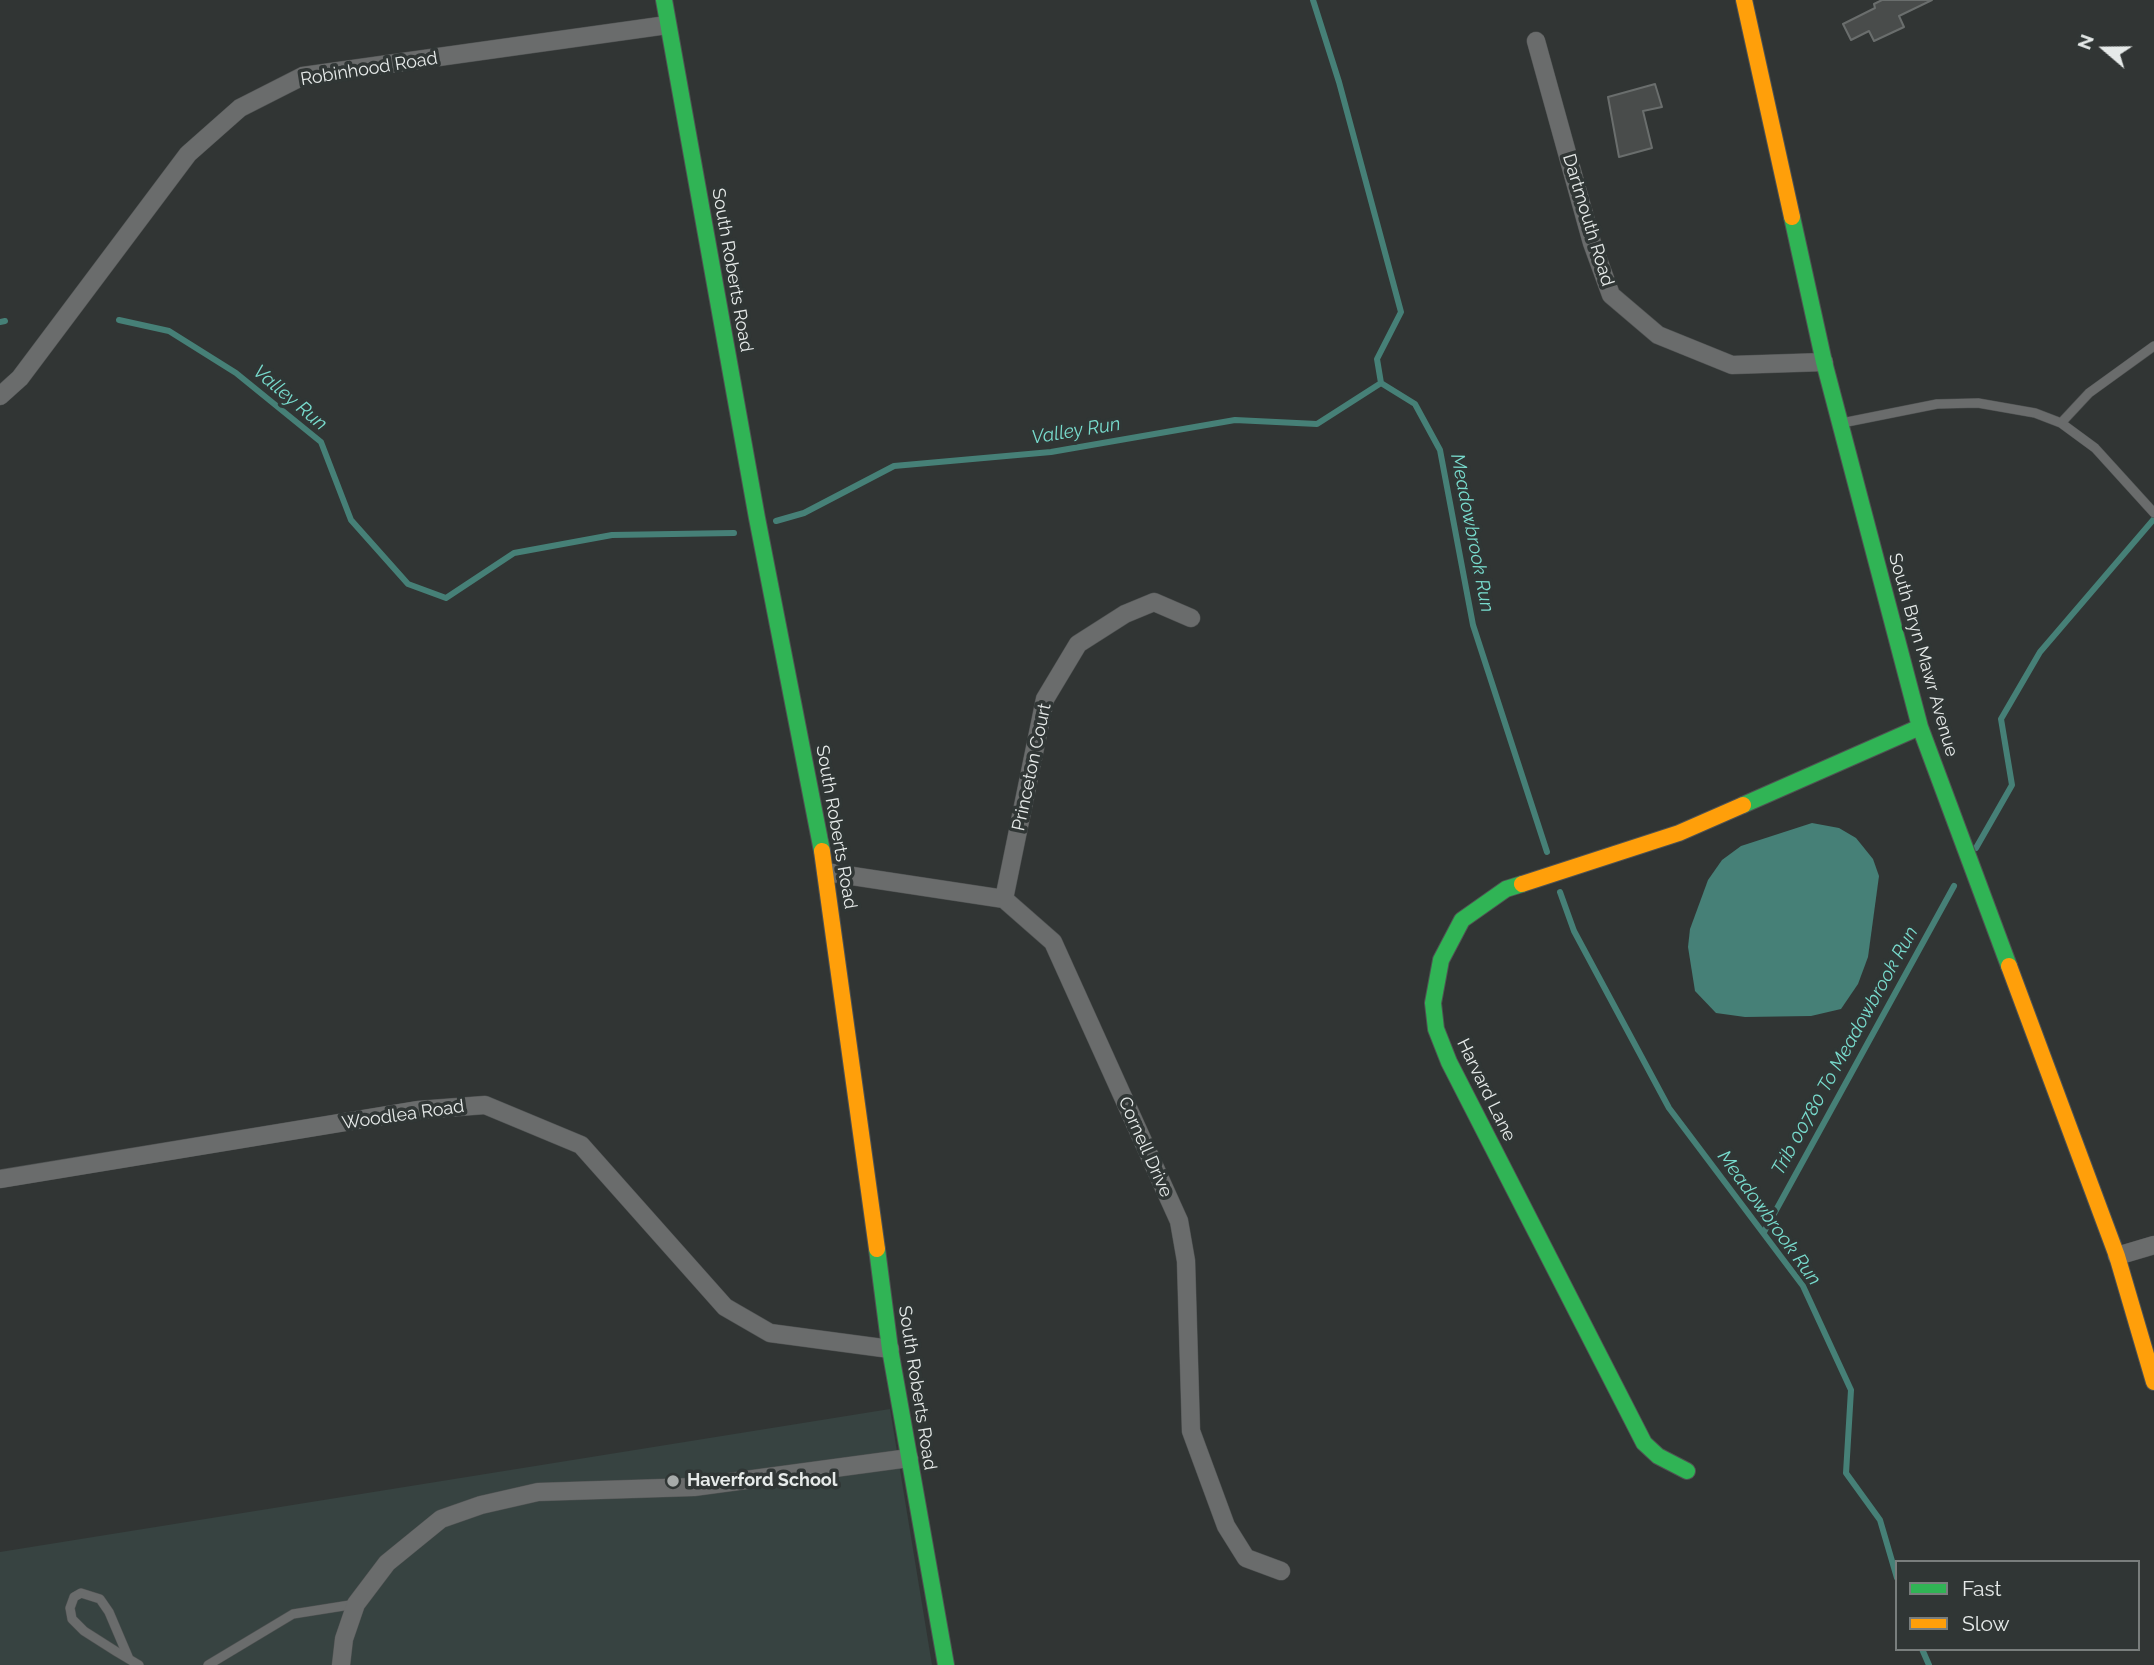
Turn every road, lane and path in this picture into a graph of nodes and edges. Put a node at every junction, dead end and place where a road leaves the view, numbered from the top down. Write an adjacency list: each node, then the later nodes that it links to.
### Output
1 (664, 0): 3 (street, South Roberts Road)
2 (1744, 0): 6 (street, South Bryn Mawr Avenue)
3 (667, 25): 7 (street, Robinhood Road); 13 (street, South Roberts Road)
4 (1536, 41): 6 (street, Dartmouth Road)
5 (2154, 346): 9 (lane)
6 (1824, 362): 8 (street, South Bryn Mawr Avenue)
7 (0, 396)
8 (1840, 423): 9 (lane); 12 (street, South Bryn Mawr Avenue)
9 (2061, 423): 10 (lane)
10 (2154, 513)
11 (1191, 618): 14 (street, Princeton Court)
12 (1920, 727): 17 (street, South Bryn Mawr Avenue); 21 (street, Harvard Lane)
13 (827, 872): 14 (street); 18 (street, South Roberts Road)
14 (1004, 899): 22 (street, Cornell Drive)
15 (0, 1179): 18 (street, Woodlea Road)
16 (2154, 1245): 17 (street)
17 (2117, 1256): 19 (street, South Bryn Mawr Avenue)
18 (890, 1349): 20 (street, South Roberts Road)
19 (2154, 1382)
20 (909, 1458): 23 (street); 28 (street, South Roberts Road)
21 (1687, 1471)
22 (1281, 1571)
23 (356, 1604): 26 (lane); 27 (street)
24 (128, 1659): 24 (lane); 25 (lane)
25 (139, 1665)
26 (208, 1665)
27 (341, 1665)
28 (946, 1665)

